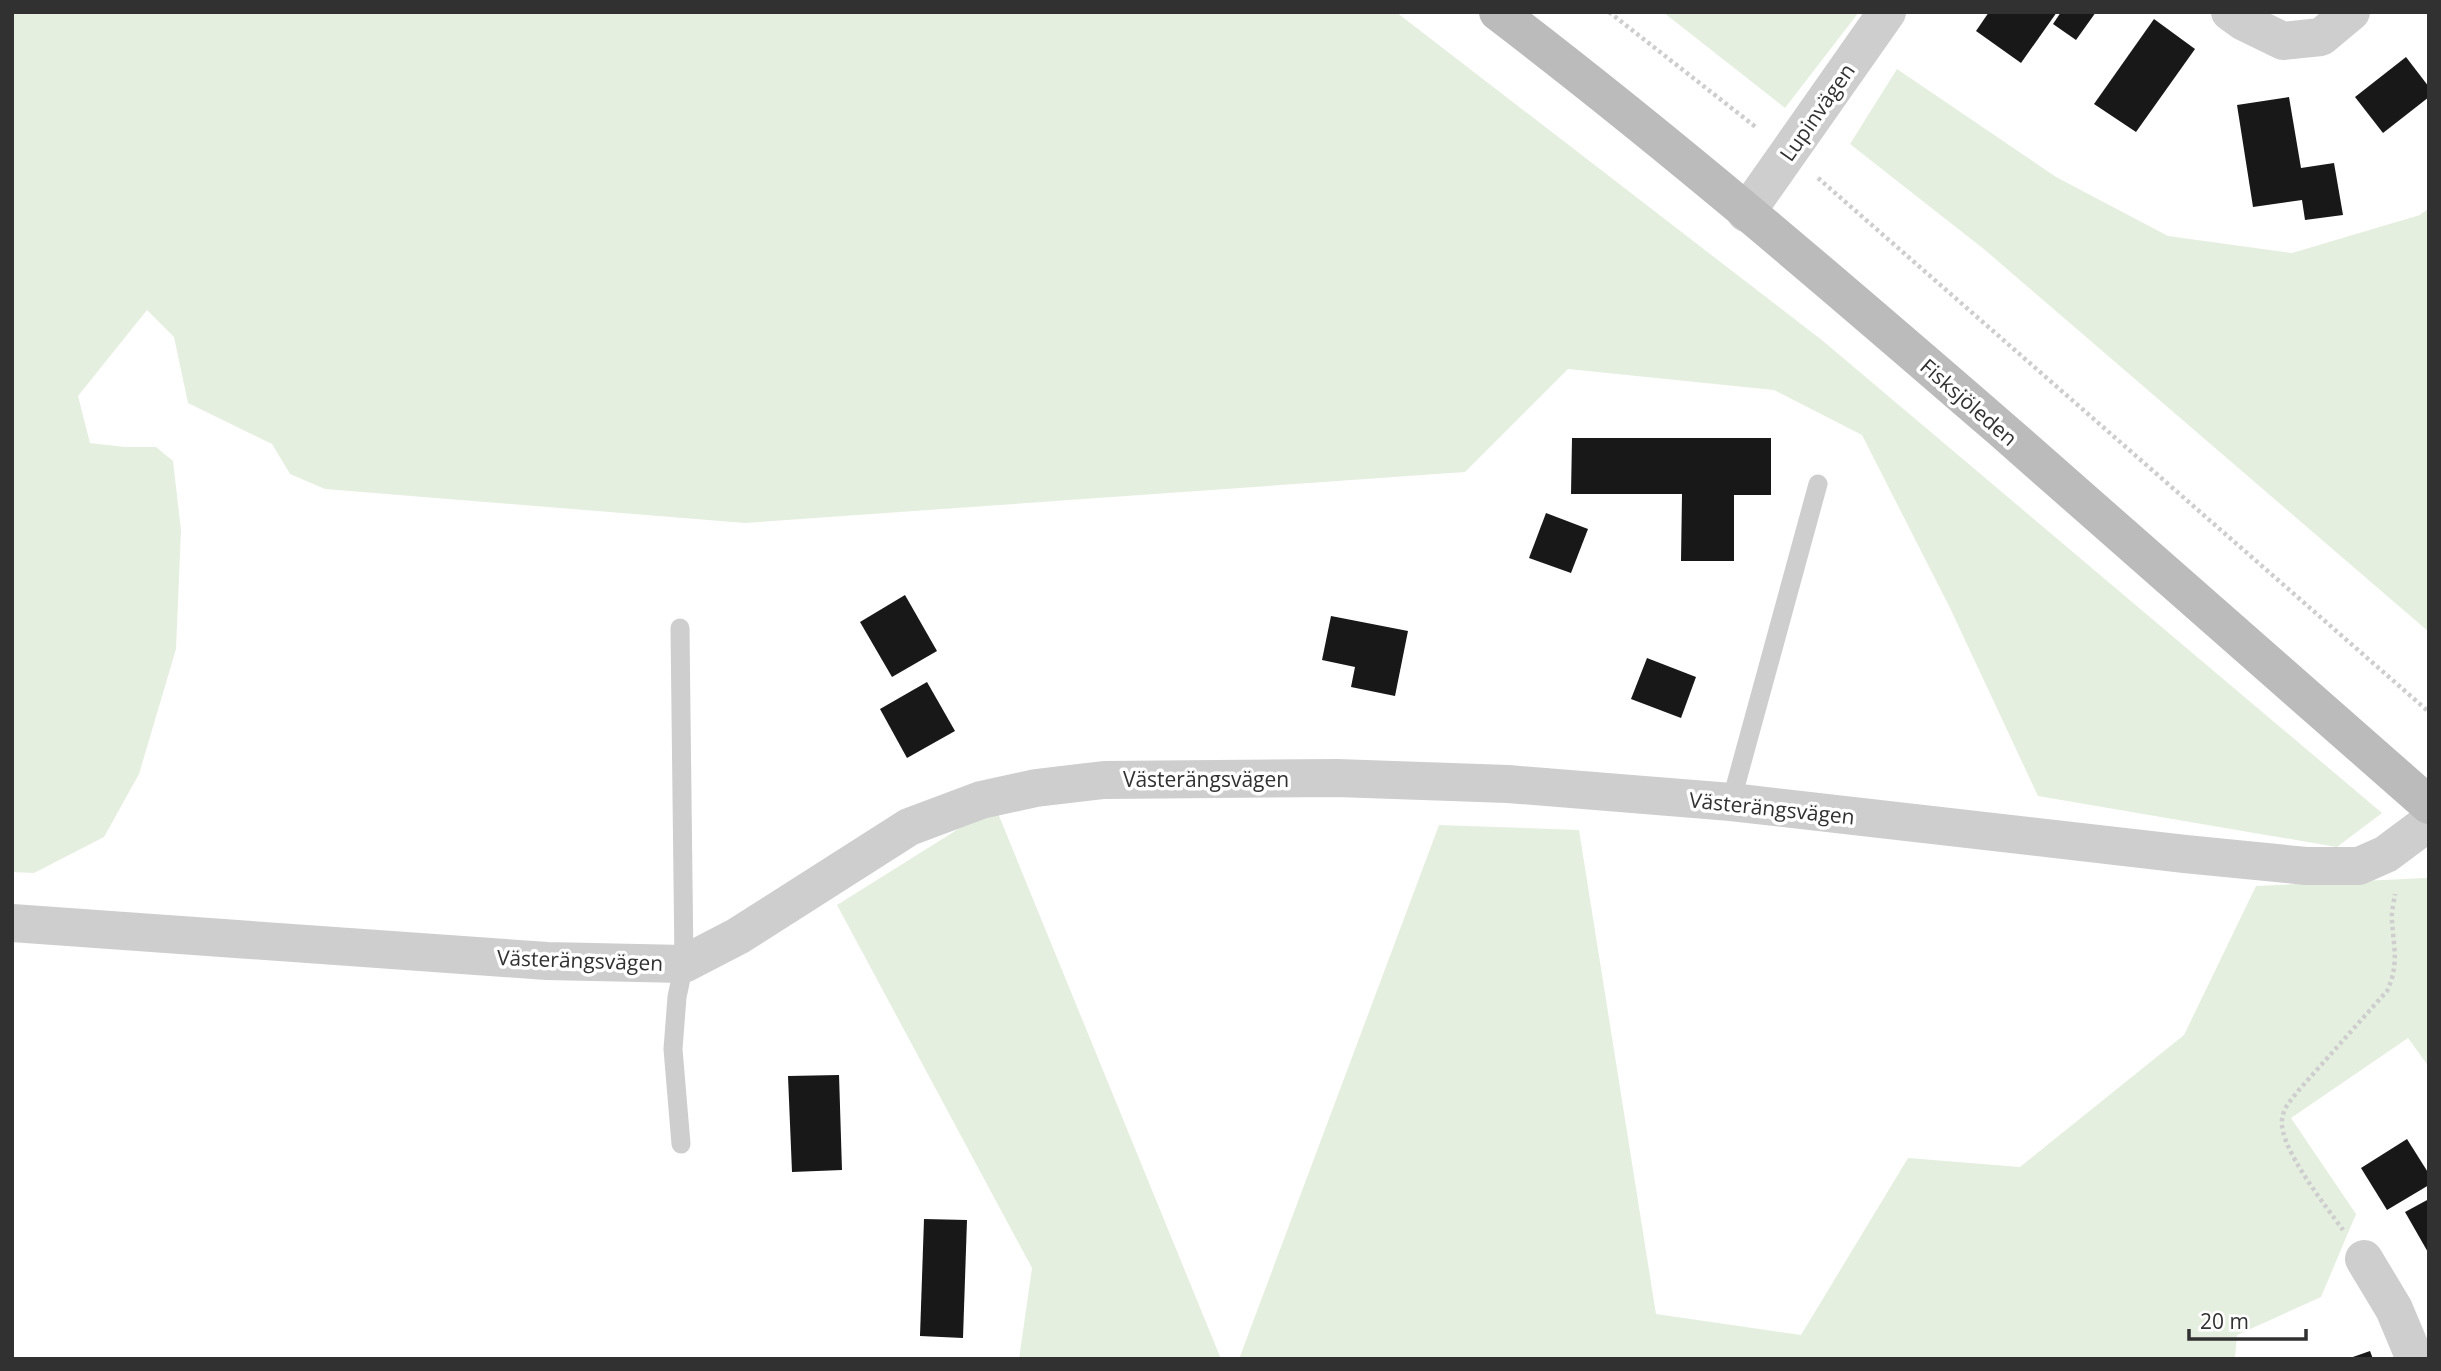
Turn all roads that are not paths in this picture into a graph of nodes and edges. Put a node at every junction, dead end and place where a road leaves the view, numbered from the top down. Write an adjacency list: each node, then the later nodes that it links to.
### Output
1 (1498, 12): 5 (street, Fisksjöleden)
2 (1887, 12): 5 (street, Lupinvägen)
3 (2230, 12): 4 (street)
4 (2351, 12)
5 (1746, 213): 9 (street, Fisksjöleden)
6 (1818, 484): 8 (lane)
7 (680, 628): 12 (lane)
8 (1731, 802): 10 (street, Västerängsvägen); 12 (street, Västerängsvägen)
9 (2429, 805)
10 (2429, 822)
11 (12, 923): 12 (street, Västerängsvägen)
12 (684, 964): 13 (lane)
13 (681, 1143)
14 (2364, 1259): 15 (street)
15 (2415, 1359)

